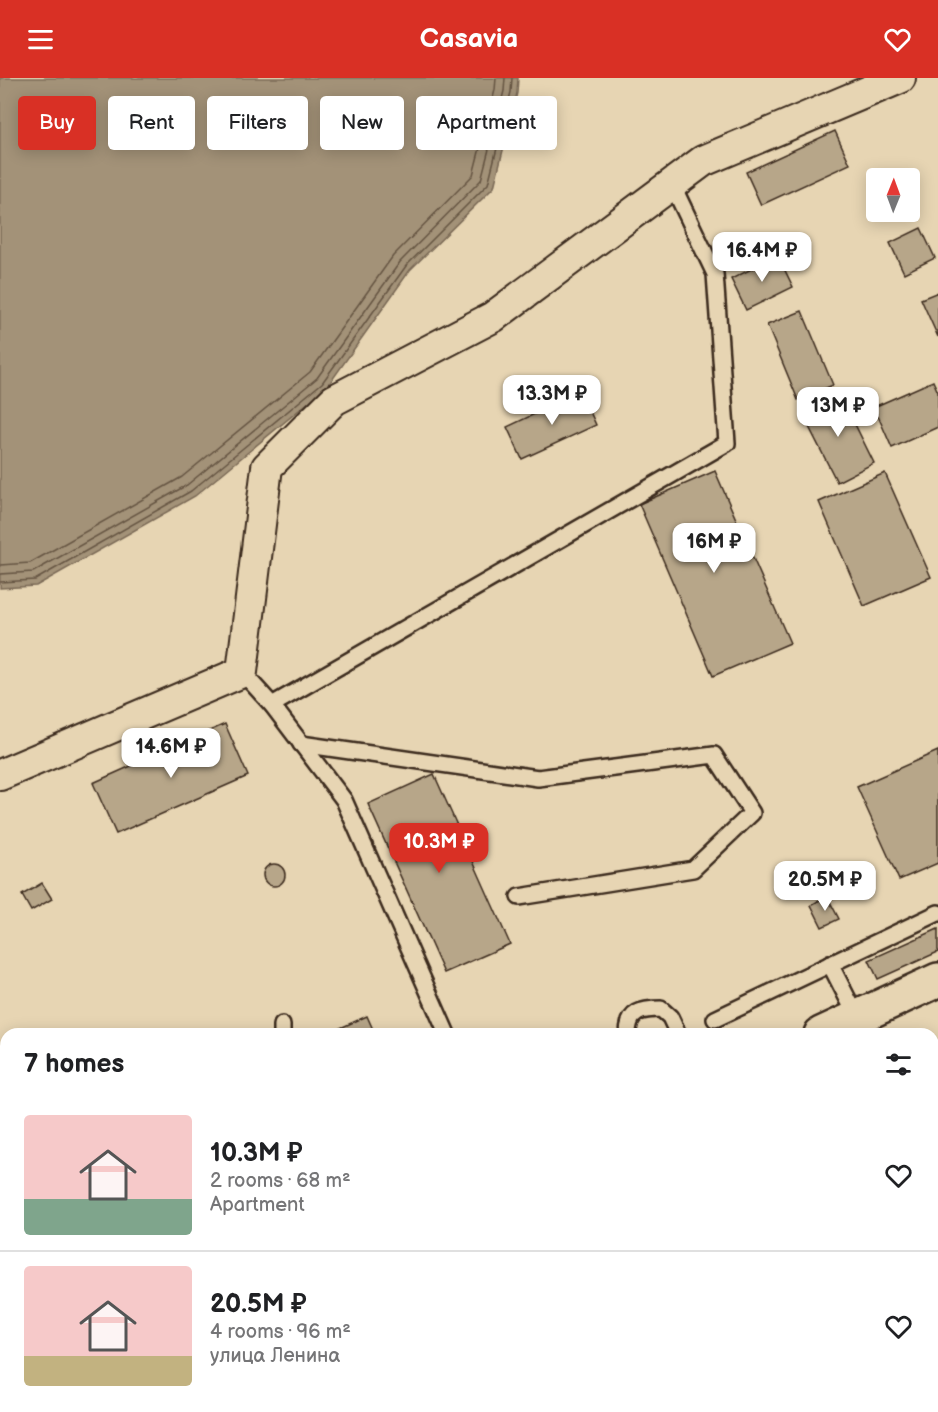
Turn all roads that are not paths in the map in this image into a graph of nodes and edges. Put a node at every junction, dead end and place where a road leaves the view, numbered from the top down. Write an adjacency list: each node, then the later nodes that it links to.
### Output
1 (900, 78): 2 (street)
2 (672, 184): 3 (street); 4 (lane)
3 (242, 672): 4 (lane); 6 (street)
4 (272, 705): 5 (lane)
5 (302, 744): 7 (lane); 13 (lane)
6 (0, 775)
7 (519, 897)
8 (938, 913): 9 (lane)
9 (830, 964): 11 (lane); 12 (lane)
10 (938, 980): 11 (street)
11 (857, 1017): 16 (street)
12 (715, 1019)
13 (444, 1028)
14 (628, 1028): 15 (lane)
15 (675, 1028)
16 (834, 1028)

